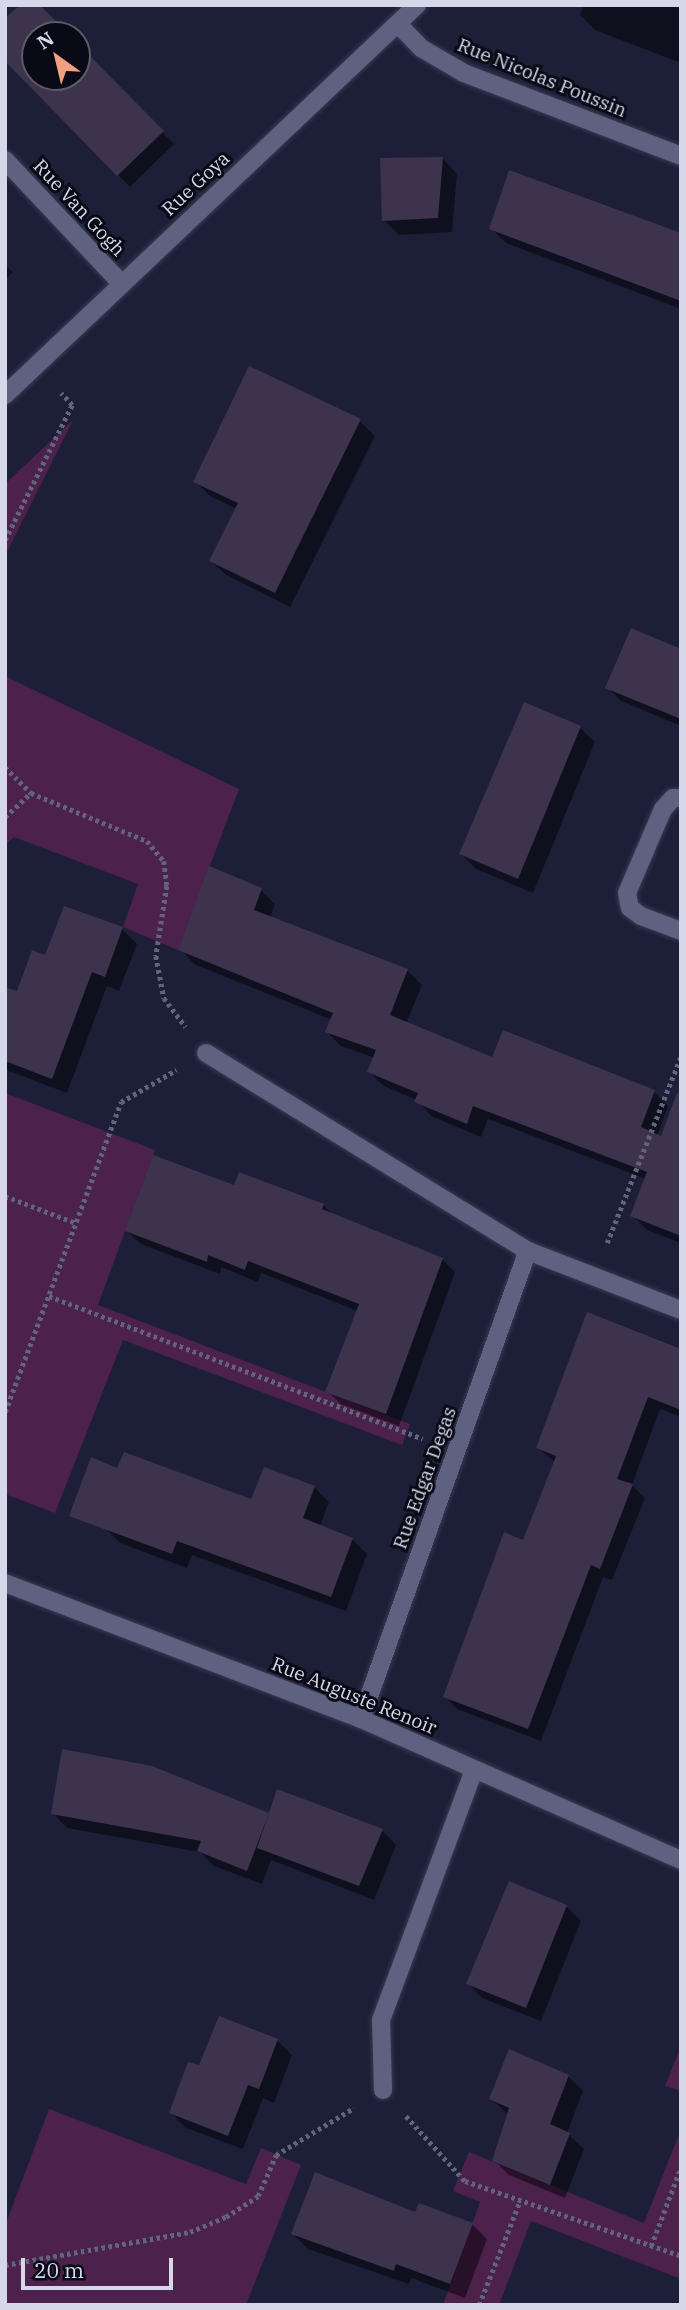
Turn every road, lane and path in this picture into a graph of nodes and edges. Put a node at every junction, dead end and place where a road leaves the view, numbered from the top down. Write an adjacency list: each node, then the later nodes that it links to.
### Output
1 (417, 5): 2 (street, Rue Goya)
2 (398, 24): 3 (street, Rue Nicolas Poussin); 5 (street, Rue Goya)
3 (681, 156)
4 (5, 160): 5 (street, Rue Van Gogh)
5 (122, 284): 6 (street, Rue Goya)
6 (37, 366): 7 (street, Rue Goya); 8 (path)
7 (5, 395)
8 (5, 540)
9 (5, 767): 10 (path)
10 (31, 793): 12 (path); 14 (path)
11 (681, 799): 13 (street)
12 (5, 817)
13 (681, 931)
14 (206, 1053): 17 (path); 18 (street)
15 (681, 1056): 19 (path)
16 (5, 1196): 17 (path)
17 (76, 1223): 20 (path)
18 (528, 1251): 19 (street); 23 (street, Rue Edgar Degas)
19 (594, 1277): 21 (street)
20 (49, 1296): 22 (path); 23 (path)
21 (681, 1310)
22 (5, 1412)
23 (457, 1451): 25 (street, Rue Edgar Degas)
24 (5, 1583): 25 (street, Rue Auguste Renoir)
25 (361, 1719): 26 (street, Rue Auguste Renoir)
26 (474, 1770): 27 (street, Rue Auguste Renoir); 28 (street)
27 (681, 1860)
28 (383, 2090): 30 (path); 33 (path)
29 (681, 2167): 31 (path)
30 (520, 2201): 31 (path); 34 (path)
31 (651, 2246): 32 (path)
32 (681, 2256)
33 (5, 2265)
34 (479, 2305)

